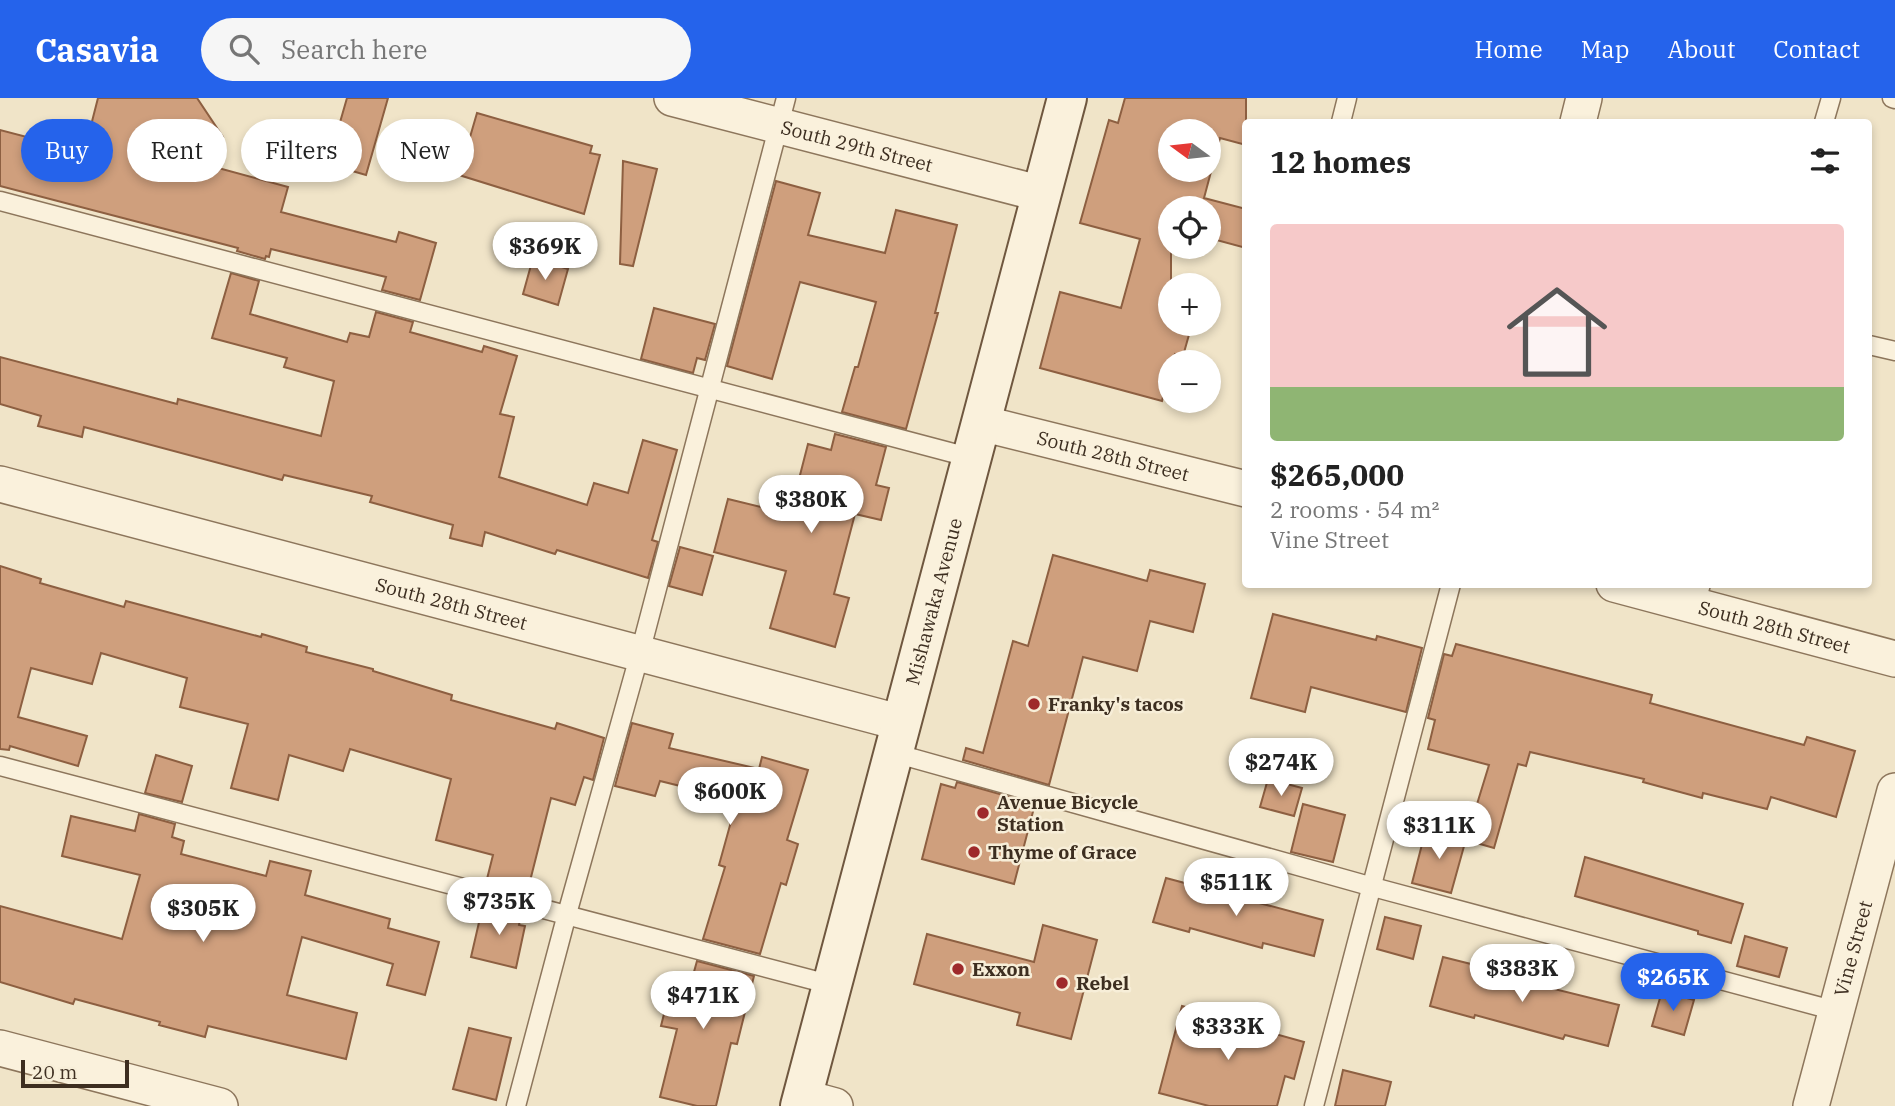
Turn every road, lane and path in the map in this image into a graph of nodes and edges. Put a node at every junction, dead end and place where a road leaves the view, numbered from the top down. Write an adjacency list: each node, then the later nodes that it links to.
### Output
1 (672, 98): 6 (street, South 29th Street)
2 (1068, 98): 10 (main road, Mishawaka Avenue)
3 (1347, 98): 7 (lane)
4 (1584, 98): 8 (street)
5 (1830, 98): 9 (lane)
6 (783, 112): 10 (street, South 29th Street); 14 (lane)
7 (1342, 119)
8 (1579, 119)
9 (1825, 119)
10 (1042, 194): 15 (main road, Mishawaka Avenue)
11 (0, 201): 14 (lane)
12 (1872, 346): 13 (lane)
13 (1895, 351)
14 (709, 391): 15 (lane); 21 (lane)
15 (976, 440): 17 (street, South 28th Street); 23 (main road, Mishawaka Avenue)
16 (0, 484): 21 (street, South 28th Street)
17 (1242, 488)
18 (1450, 588): 26 (lane)
19 (1645, 588): 20 (street, South 28th Street)
20 (1698, 595): 22 (street, South 28th Street)
21 (640, 653): 23 (street, South 28th Street); 27 (lane)
22 (1895, 659)
23 (898, 738): 26 (lane); 28 (main road, Mishawaka Avenue)
24 (0, 766): 27 (lane)
25 (1895, 791): 29 (street, Vine Street)
26 (1373, 887): 29 (lane); 34 (lane)
27 (567, 914): 28 (lane); 33 (lane)
28 (832, 985): 31 (main road, Mishawaka Avenue)
29 (1836, 1011): 35 (street, Vine Street)
30 (0, 1048): 32 (street)
31 (813, 1103)
32 (220, 1106)
33 (516, 1106)
34 (1314, 1106)
35 (1811, 1106)

